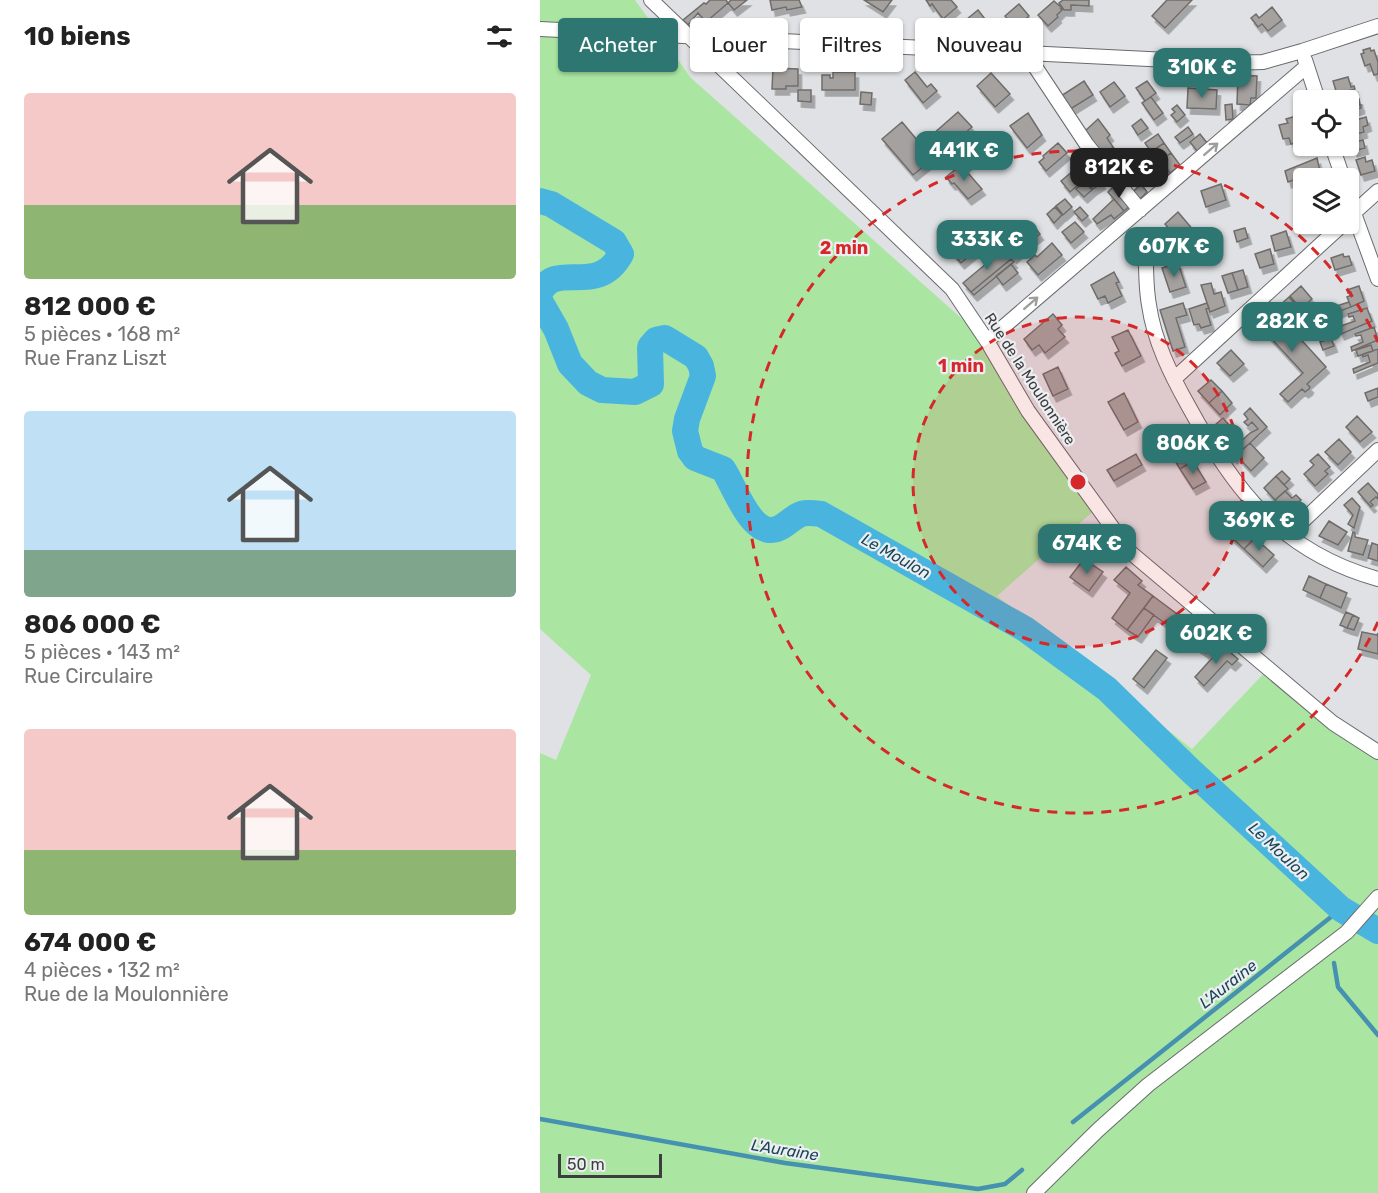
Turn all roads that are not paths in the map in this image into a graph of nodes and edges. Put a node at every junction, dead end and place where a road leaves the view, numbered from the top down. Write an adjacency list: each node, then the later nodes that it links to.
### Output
1 (651, 0): 4 (street, Rue de la Moulonnière)
2 (1378, 26): 6 (street)
3 (540, 28): 4 (street)
4 (688, 37): 5 (street); 18 (street, Rue de la Moulonnière)
5 (915, 48)
6 (1302, 51): 7 (street); 8 (street)
7 (1043, 54)
8 (1307, 66): 10 (street); 13 (street, one-way to 8)
9 (1039, 72): 13 (street)
10 (1315, 90)
11 (1378, 191): 12 (street)
12 (1359, 209)
13 (1140, 210): 18 (street, one-way to 13)
14 (1332, 234): 19 (street)
15 (1359, 234): 17 (street)
16 (1146, 237): 19 (street)
17 (1378, 279)
18 (987, 341): 23 (street, Rue de la Moulonnière)
19 (1174, 379): 21 (street)
20 (1378, 450): 21 (street)
21 (1288, 535): 22 (street)
22 (1378, 579)
23 (1378, 752)
24 (1376, 900): 25 (street)
25 (1034, 1193)

